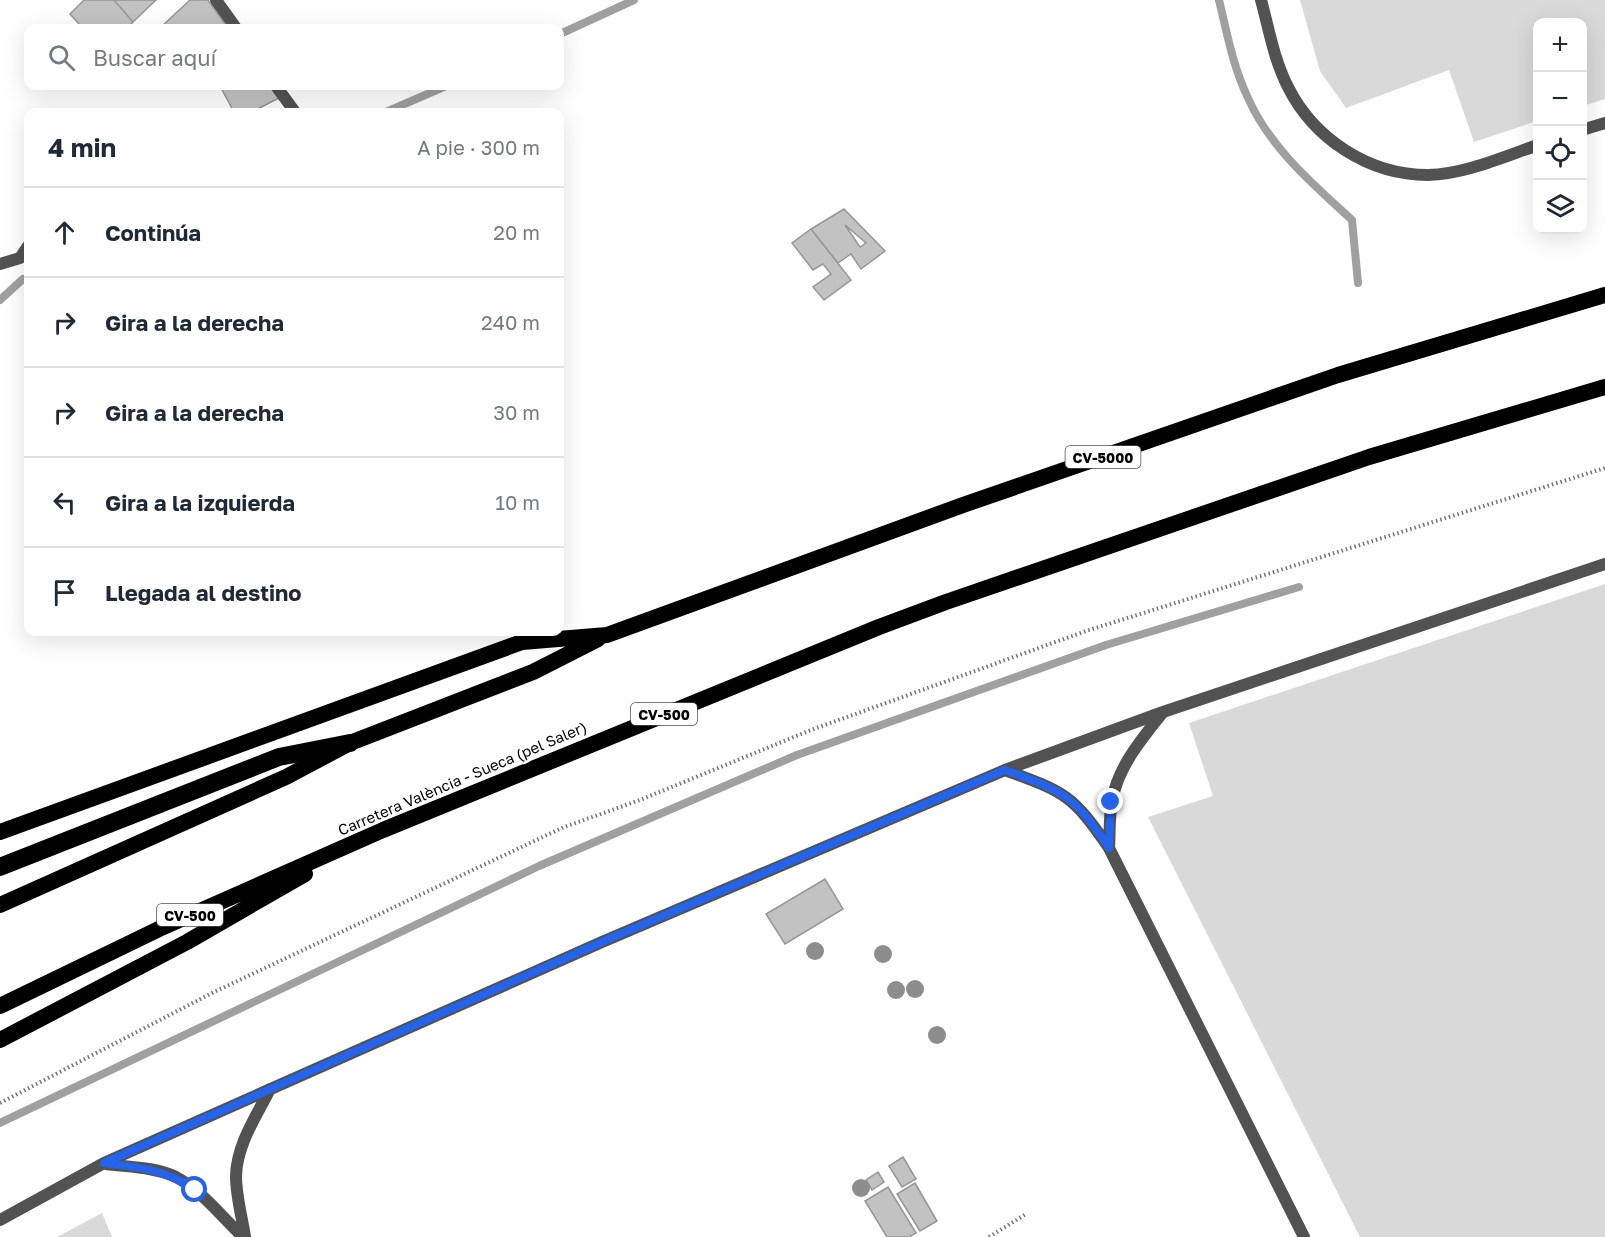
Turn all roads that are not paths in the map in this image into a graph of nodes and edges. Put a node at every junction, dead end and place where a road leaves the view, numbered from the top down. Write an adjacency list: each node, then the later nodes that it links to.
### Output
1 (216, 0): 3 (street)
2 (1261, 0): 8 (street)
3 (233, 24)
4 (279, 90): 5 (street)
5 (292, 108)
6 (1605, 123): 7 (street)
7 (1587, 128)
8 (1533, 147)
9 (24, 252): 10 (street)
10 (0, 264)
11 (1605, 295): 14 (highway, CV-5000)
12 (1605, 387): 18 (highway, Carretera València - Sueca (pel Saler) / CV-500)
13 (1605, 564): 15 (street)
14 (607, 635): 16 (highway); 19 (highway)
15 (1163, 712): 17 (street); 20 (street)
16 (350, 743): 21 (highway); 22 (highway)
17 (1005, 770): 20 (street); 25 (street)
18 (383, 830): 23 (highway, Carretera València - Sueca (pel Saler) / CV-500); 24 (highway)
19 (0, 832)
20 (1109, 848): 29 (street)
21 (0, 867)
22 (0, 905)
23 (0, 1006)
24 (0, 1040)
25 (270, 1089): 26 (street); 28 (street)
26 (104, 1163): 27 (street); 28 (street)
27 (0, 1220)
28 (244, 1237)
29 (1304, 1237)

